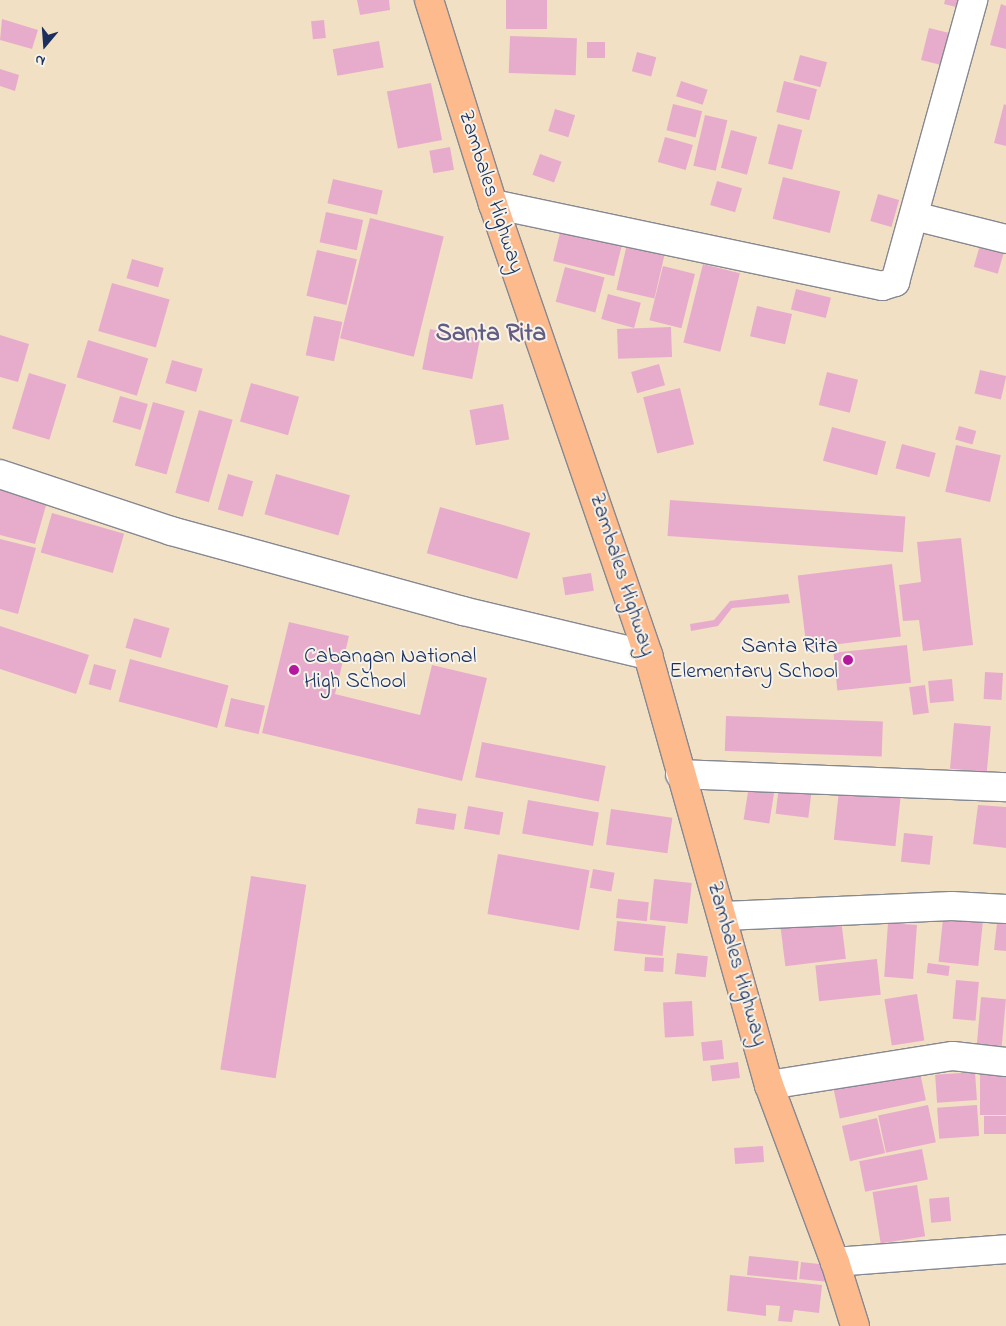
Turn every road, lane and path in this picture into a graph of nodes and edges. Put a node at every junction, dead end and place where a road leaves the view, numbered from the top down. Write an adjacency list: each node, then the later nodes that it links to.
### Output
1 (429, 0): 3 (main road, Zambales Highway)
2 (972, 0): 4 (street)
3 (493, 204): 4 (street); 7 (main road, Zambales Highway)
4 (914, 216): 5 (street)
5 (1006, 239)
6 (0, 474): 7 (street)
7 (648, 655): 8 (main road, Zambales Highway)
8 (680, 774): 9 (street); 11 (main road, Zambales Highway)
9 (1006, 787)
10 (1006, 909): 11 (street)
11 (724, 916): 13 (main road, Zambales Highway)
12 (1006, 1062): 13 (street)
13 (769, 1084): 15 (main road, Zambales Highway)
14 (1006, 1249): 15 (street)
15 (835, 1262): 16 (main road, Zambales Highway)
16 (855, 1326)

